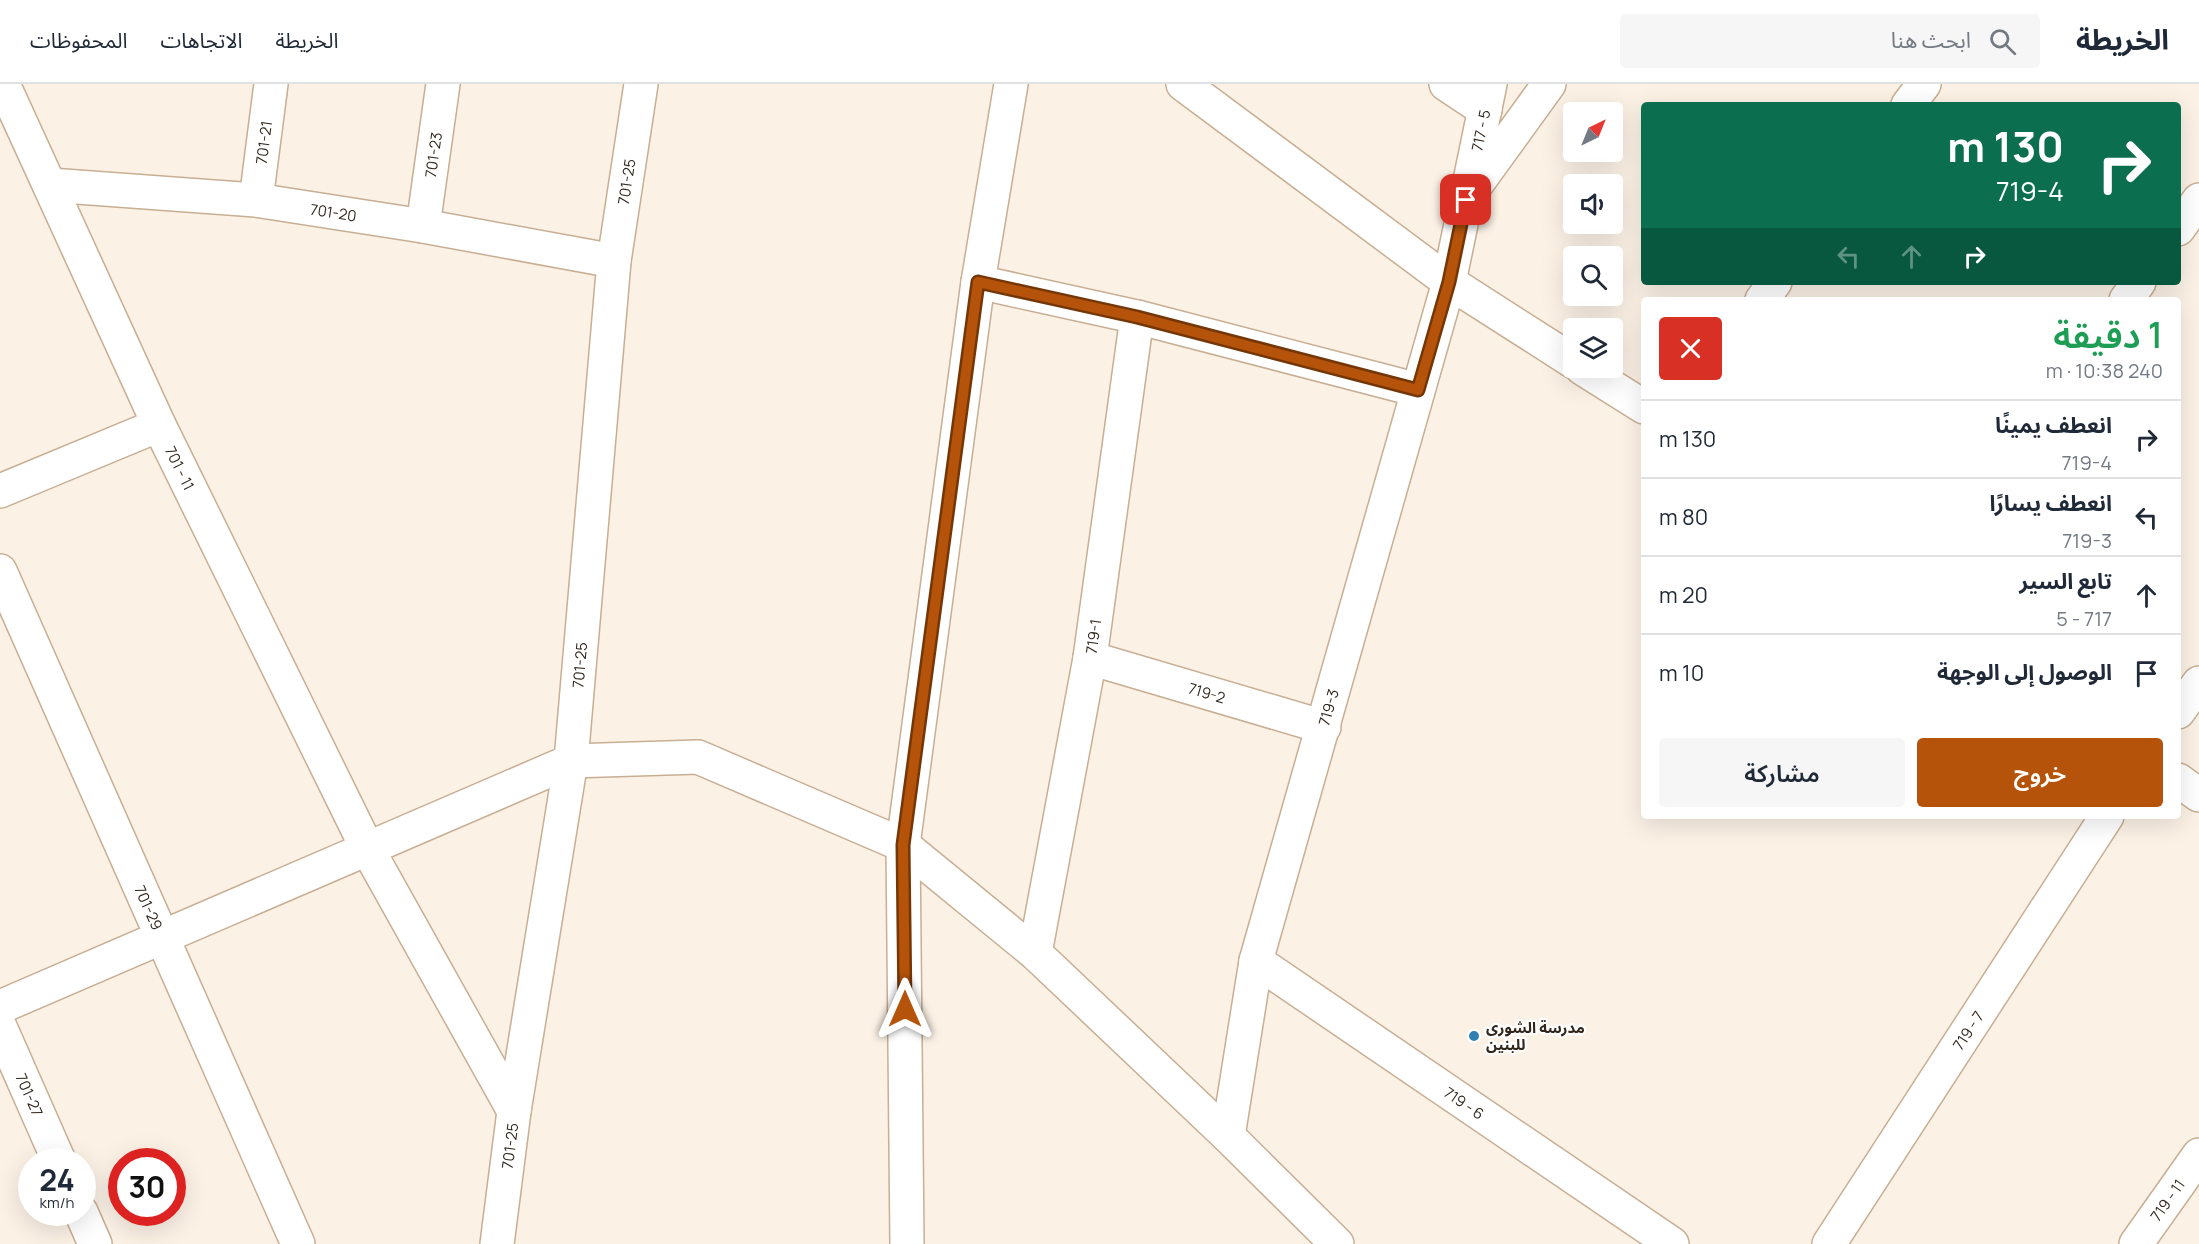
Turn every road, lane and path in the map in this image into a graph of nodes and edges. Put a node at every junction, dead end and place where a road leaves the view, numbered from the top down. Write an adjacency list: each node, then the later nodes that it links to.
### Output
1 (3, 84): 12 (street, 701 - 11)
2 (271, 84): 13 (street, 701-21)
3 (443, 84): 17 (street, 701-23)
4 (641, 84): 18 (street, 701-25)
5 (1011, 84): 19 (street)
6 (1183, 84): 20 (street)
7 (1446, 84): 10 (street)
8 (1550, 84): 14 (street)
9 (1924, 84): 11 (street)
10 (1488, 97): 14 (street, 717 - 5)
11 (1910, 102)
12 (50, 185): 13 (street, 701-20); 26 (street, 701 - 11)
13 (256, 200): 17 (street, 701-20)
14 (1466, 200): 20 (street, 717 - 5)
15 (2199, 200): 16 (street)
16 (2181, 225)
17 (423, 226): 18 (street, 701-20)
18 (614, 261): 33 (street, 701-25)
19 (978, 282): 21 (street); 37 (street)
20 (1449, 282): 22 (street); 24 (street, 719-3)
21 (1137, 317): 24 (street); 29 (street, 719-1)
22 (1563, 355)
23 (1598, 378): 25 (street)
24 (1418, 390): 32 (street, 719-3)
25 (1641, 405)
26 (159, 424): 27 (street); 38 (street, 701 - 11)
27 (0, 491)
28 (0, 571): 39 (street, 701-29)
29 (1090, 658): 32 (street, 719-2); 40 (street, 719-1)
30 (2199, 683): 31 (street)
31 (2181, 708)
32 (1324, 727): 41 (street, 719-3)
33 (571, 761): 37 (street); 38 (street); 44 (street, 701-25)
34 (2181, 782): 35 (street)
35 (2199, 795)
36 (2105, 819): 55 (street, 719 - 7)
37 (903, 845): 40 (street); 52 (street)
38 (367, 848): 39 (street); 44 (street, 701 - 11)
39 (162, 937): 42 (street); 50 (street, 701-29)
40 (1035, 953): 45 (street)
41 (1256, 961): 45 (street, 719-3); 54 (street, 719 - 6)
42 (0, 1007)
43 (0, 1027): 46 (street, 701-27)
44 (514, 1111): 51 (street, 701-25)
45 (1228, 1136): 53 (street)
46 (53, 1148)
47 (2199, 1155): 56 (street, 719 - 11)
48 (87, 1226): 49 (street)
49 (95, 1244)
50 (298, 1244)
51 (497, 1244)
52 (907, 1244)
53 (1337, 1244)
54 (1672, 1244)
55 (1829, 1244)
56 (2136, 1244)

